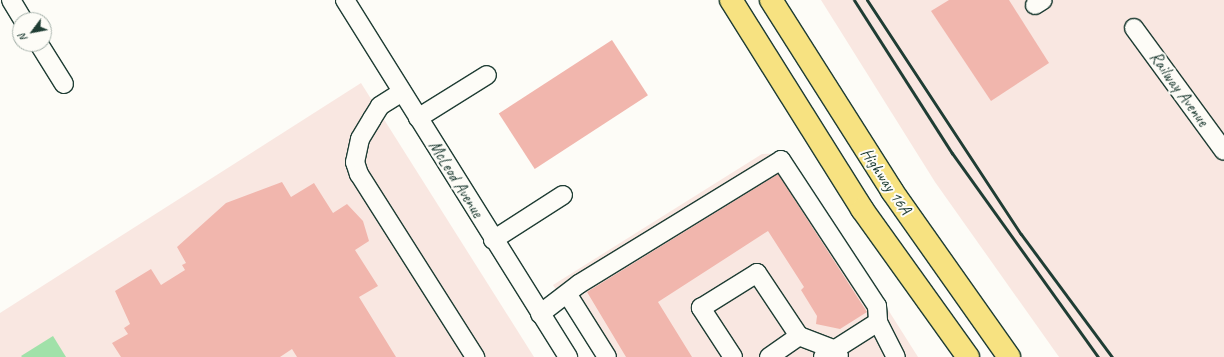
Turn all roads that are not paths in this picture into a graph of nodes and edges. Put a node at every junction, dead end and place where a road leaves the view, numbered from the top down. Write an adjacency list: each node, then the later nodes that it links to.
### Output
1 (11, 0): 5 (street)
2 (345, 0): 10 (street, McLeod Avenue)
3 (731, 0): 26 (main road, Highway 16A)
4 (771, 0): 27 (main road, Highway 16A)
5 (18, 12)
6 (1134, 28): 12 (street, Railway Avenue)
7 (43, 52): 9 (street)
8 (487, 75): 11 (street)
9 (64, 84)
10 (402, 92): 11 (street, McLeod Avenue); 20 (street)
11 (418, 118): 14 (street, McLeod Avenue)
12 (1224, 150)
13 (563, 195): 14 (street)
14 (494, 240): 16 (street, McLeod Avenue)
15 (568, 295): 16 (street); 17 (street); 22 (street)
16 (540, 314): 21 (street, McLeod Avenue)
17 (878, 322): 19 (street); 25 (street)
18 (799, 336): 19 (street); 23 (street); 24 (street)
19 (832, 354)
20 (475, 357)
21 (568, 357)
22 (608, 357)
23 (733, 357)
24 (769, 357)
25 (896, 357)
26 (968, 357)
27 (1009, 357)

